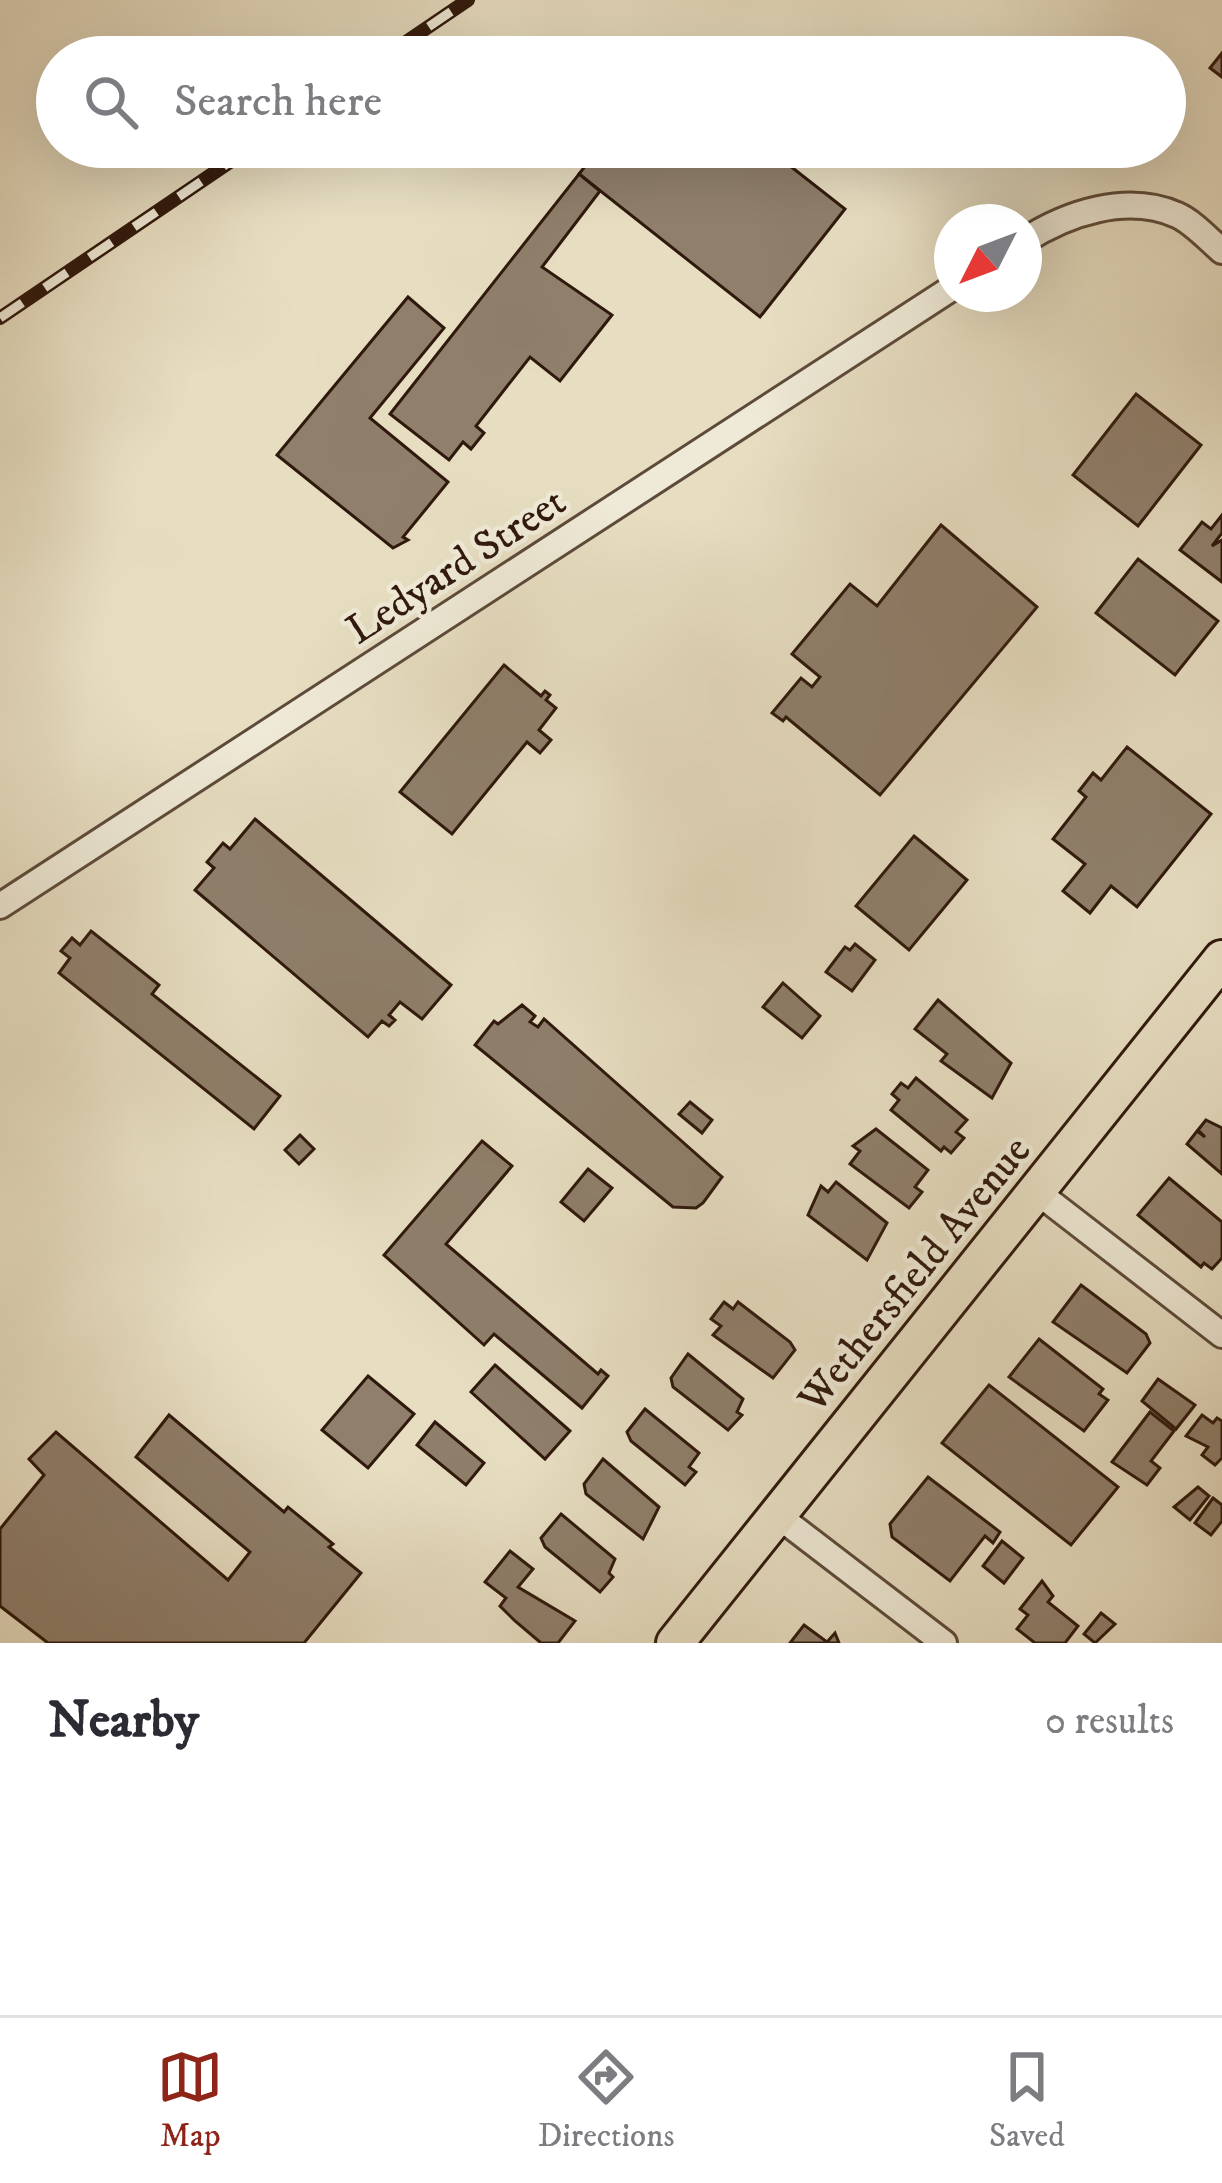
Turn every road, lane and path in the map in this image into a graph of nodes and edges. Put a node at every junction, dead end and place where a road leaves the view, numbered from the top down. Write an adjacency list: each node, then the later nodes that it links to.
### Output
1 (1042, 229): 2 (street)
2 (1222, 251)
3 (934, 300): 4 (street, Ledyard Street)
4 (0, 906)
5 (1222, 959): 6 (main road, Wethersfield Avenue)
6 (1036, 1191): 7 (street); 8 (main road, Wethersfield Avenue)
7 (1222, 1335)
8 (777, 1515): 9 (main road, Wethersfield Avenue); 10 (street)
9 (675, 1643)
10 (944, 1643)

